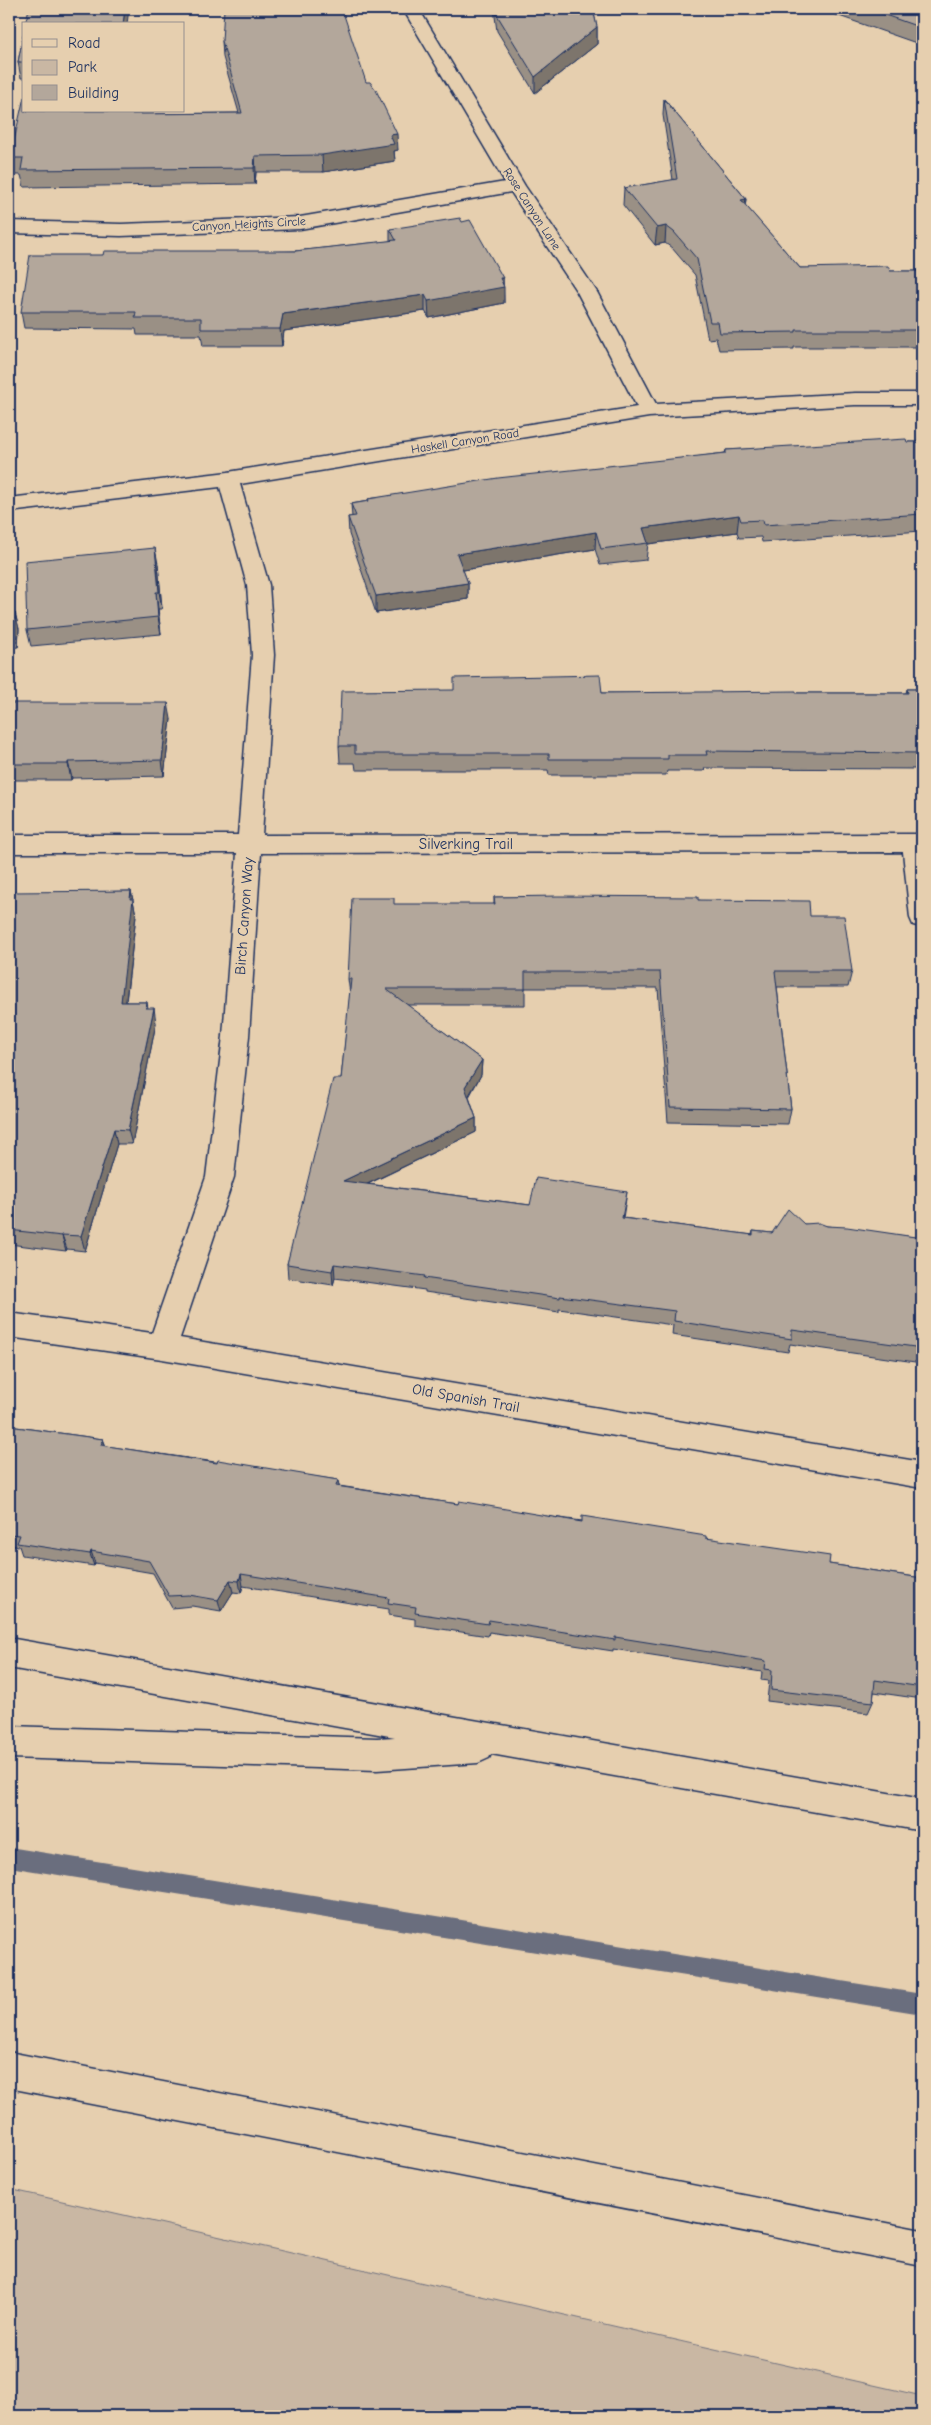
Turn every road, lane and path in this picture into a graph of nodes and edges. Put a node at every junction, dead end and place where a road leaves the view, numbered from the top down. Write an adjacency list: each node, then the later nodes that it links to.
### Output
1 (411, 9): 2 (street, Rose Canyon Lane)
2 (516, 186): 3 (street, Canyon Heights Circle); 5 (street, Rose Canyon Lane)
3 (9, 227)
4 (922, 399): 5 (street, Haskell Canyon Road)
5 (648, 411): 6 (street, Haskell Canyon Road)
6 (228, 479): 7 (street, Haskell Canyon Road); 10 (street, Birch Canyon Way)
7 (9, 505)
8 (918, 843): 10 (street, Silverking Trail); 11 (street)
9 (9, 844): 10 (street, Silverking Trail)
10 (249, 844): 13 (street, Birch Canyon Way)
11 (922, 918)
12 (9, 1325): 13 (street, Old Spanish Trail)
13 (162, 1347): 14 (street, Old Spanish Trail)
14 (922, 1475)
15 (9, 1653): 17 (street)
16 (9, 1742): 17 (street)
17 (519, 1744): 18 (street)
18 (922, 1815)
19 (9, 2070): 20 (street)
20 (922, 2248)

